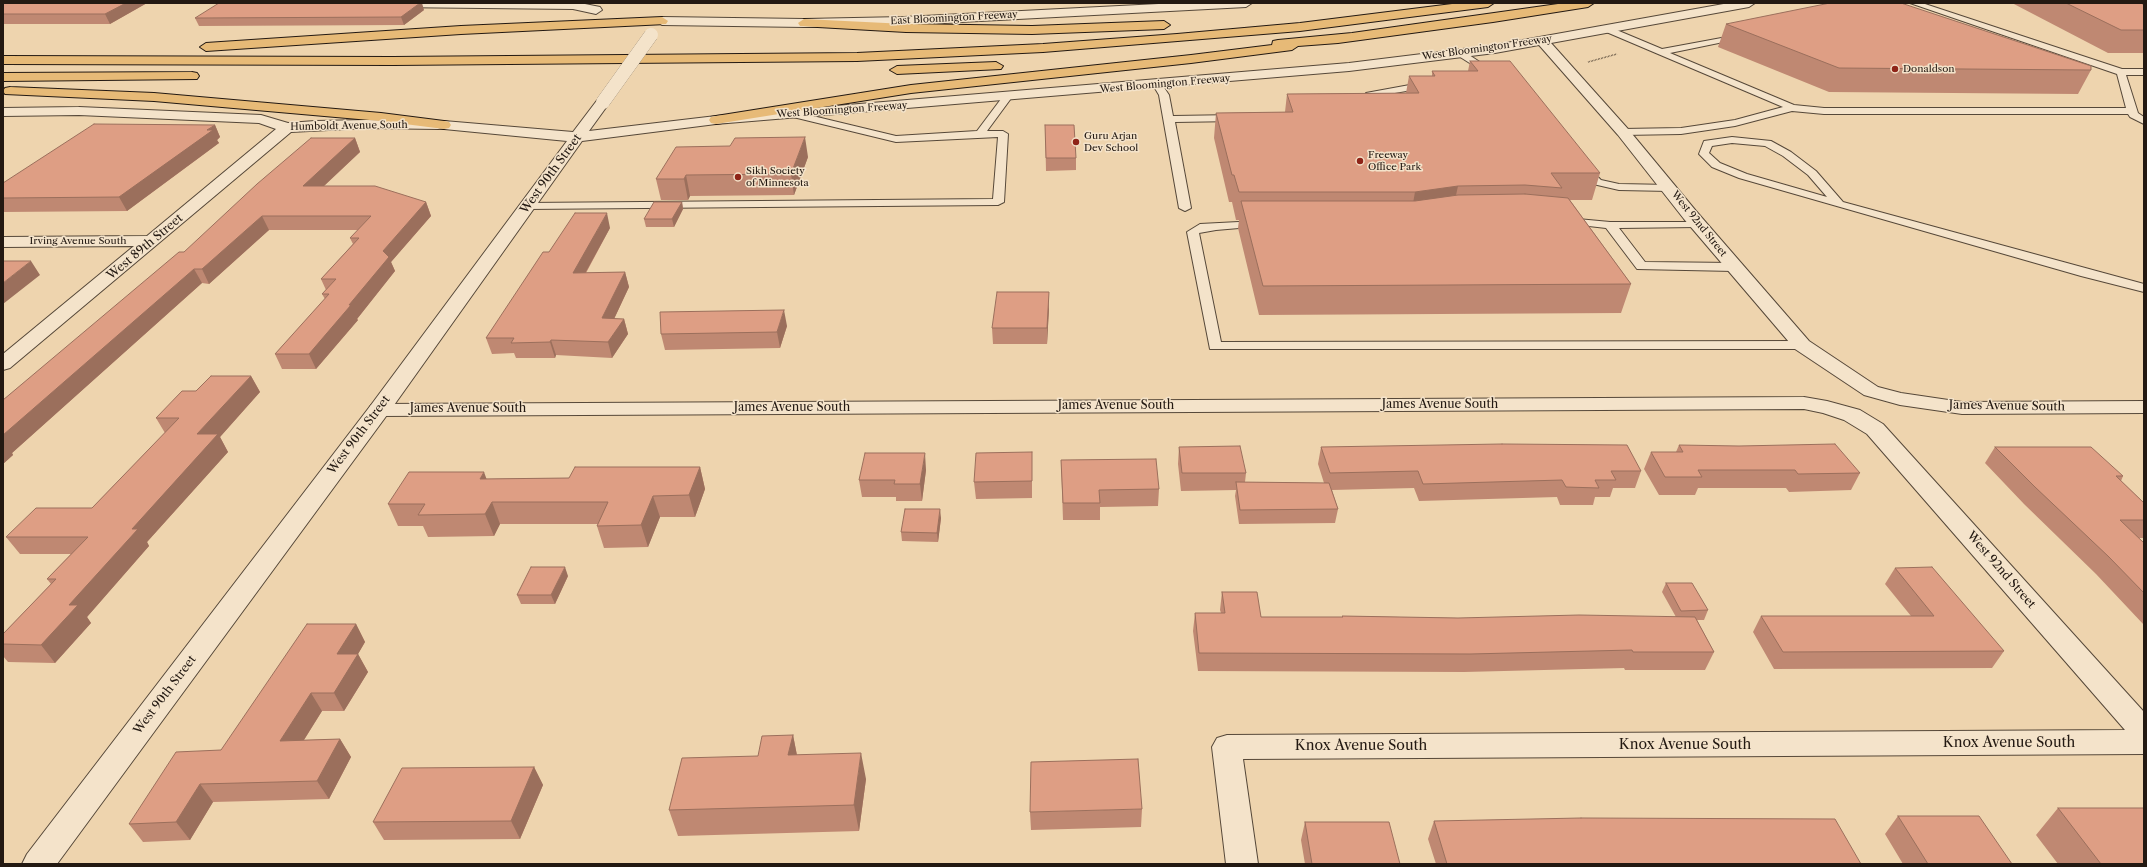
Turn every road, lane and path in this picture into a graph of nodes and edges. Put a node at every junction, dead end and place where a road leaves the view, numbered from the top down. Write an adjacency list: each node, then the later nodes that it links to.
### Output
1 (382, 3): 10 (street)
2 (1246, 3): 8 (street, East Bloomington Freeway)
3 (1488, 3): 11 (highway)
4 (1588, 3): 18 (highway)
5 (1749, 3): 16 (street, West Bloomington Freeway)
6 (1914, 3): 9 (lane)
7 (1944, 4): 9 (lane)
8 (1162, 5): 14 (street, East Bloomington Freeway)
9 (1925, 7): 29 (lane)
10 (596, 10)
11 (1442, 10): 13 (highway); 26 (highway)
12 (666, 16): 14 (street, East Bloomington Freeway); 20 (highway); 53 (street, West 90th Street, bridge)
13 (1214, 22)
14 (804, 23): 15 (highway)
15 (1174, 24)
16 (1607, 29): 19 (street, West Bloomington Freeway); 21 (lane)
17 (1748, 35): 23 (lane)
18 (1352, 38): 28 (highway); 47 (highway)
19 (1542, 40): 25 (street, West Bloomington Freeway); 51 (street, West 92nd Street)
20 (195, 47)
21 (1650, 47): 23 (lane); 27 (path)
22 (180, 48): 24 (highway)
23 (1661, 52): 40 (lane)
24 (3, 53)
25 (1460, 53): 35 (lane); 37 (street, West Bloomington Freeway)
26 (3, 60)
27 (1588, 68)
28 (880, 70)
29 (2121, 72): 30 (lane); 41 (lane)
30 (2144, 72)
31 (637, 73): 32 (highway)
32 (605, 74)
33 (209, 76): 34 (highway)
34 (3, 77)
35 (1478, 77)
36 (1439, 83): 43 (lane)
37 (1158, 85): 39 (street, West Bloomington Freeway); 46 (lane)
38 (3, 90): 49 (highway)
39 (1007, 97): 44 (street, West Bloomington Freeway); 52 (lane)
40 (1792, 108): 41 (lane); 51 (lane)
41 (2132, 111): 48 (lane)
42 (3, 112): 50 (street, Humboldt Avenue South)
43 (1364, 113)
44 (792, 114): 47 (street, West Bloomington Freeway); 52 (lane)
45 (1245, 118): 46 (lane)
46 (1169, 119): 58 (lane)
47 (716, 120): 53 (street, West Bloomington Freeway)
48 (2144, 121)
49 (444, 125): 50 (street, Humboldt Avenue South); 53 (street, Humboldt Avenue South)
50 (287, 128): 63 (street, West 89th Street)
51 (1623, 132): 55 (street, West 92nd Street)
52 (980, 134): 57 (lane)
53 (577, 137): 57 (street, West 90th Street)
54 (1574, 157): 55 (lane)
55 (1670, 188): 61 (street, West 92nd Street)
56 (1839, 204): 56 (lane); 66 (lane)
57 (527, 206): 71 (street, West 90th Street)
58 (1185, 208)
59 (1554, 220): 62 (lane)
60 (1273, 224): 67 (lane)
61 (1698, 224): 62 (lane); 65 (street, West 92nd Street)
62 (1610, 225): 65 (lane)
63 (152, 241): 64 (street, Irving Avenue South); 68 (street, West 89th Street)
64 (3, 242)
65 (1734, 267): 67 (street, West 92nd Street)
66 (2144, 288)
67 (1802, 345): 69 (street, West 92nd Street)
68 (3, 364)
69 (1871, 390): 70 (street, James Avenue South)
70 (2144, 408)
71 (379, 410): 72 (street, James Avenue South); 75 (street, West 90th Street)
72 (1852, 415): 73 (street, West 92nd Street)
73 (2144, 732)
74 (2144, 742): 76 (street, Knox Avenue South)
75 (38, 864)
76 (1242, 864)

